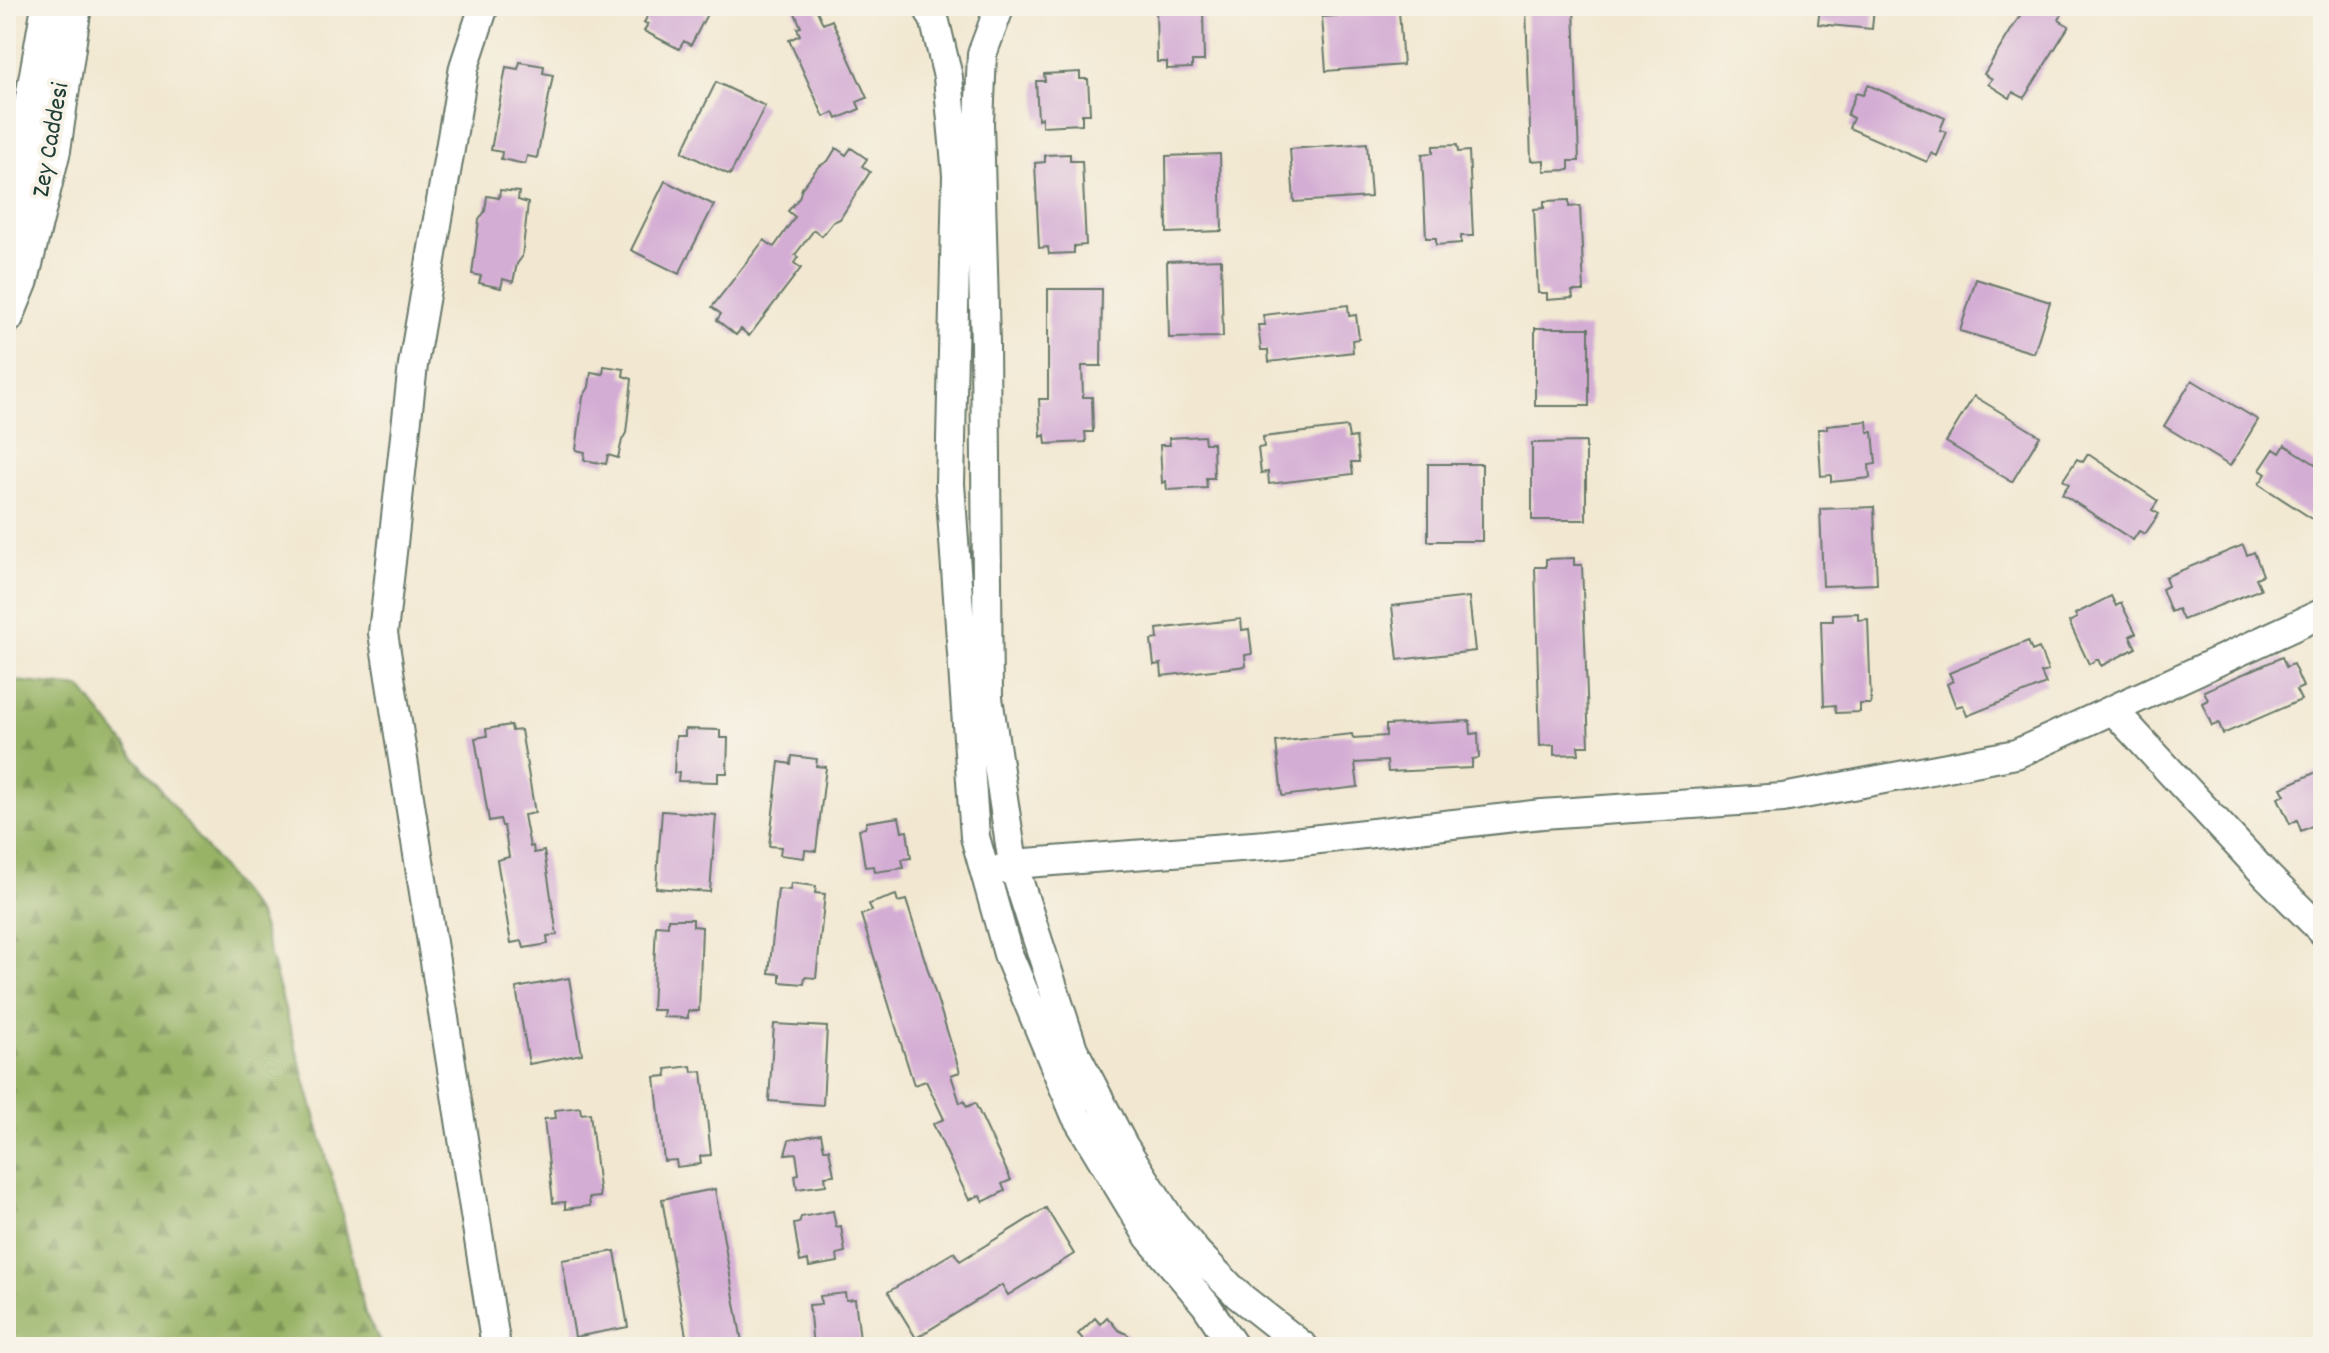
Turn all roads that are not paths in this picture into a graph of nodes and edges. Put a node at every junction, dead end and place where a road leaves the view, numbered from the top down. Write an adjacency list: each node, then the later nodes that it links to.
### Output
1 (49, 6): 6 (main road, Zey Caddesi)
2 (74, 6): 7 (main road, Zey Caddesi)
3 (484, 6): 13 (street)
4 (927, 6): 11 (street)
5 (1000, 6): 10 (street)
6 (6, 252)
7 (6, 317)
8 (2323, 613): 9 (street)
9 (2113, 710): 10 (street); 12 (street)
10 (1013, 864): 11 (street); 15 (street)
11 (986, 875): 14 (street)
12 (2323, 932)
13 (496, 1347)
14 (1234, 1347)
15 (1304, 1347)

